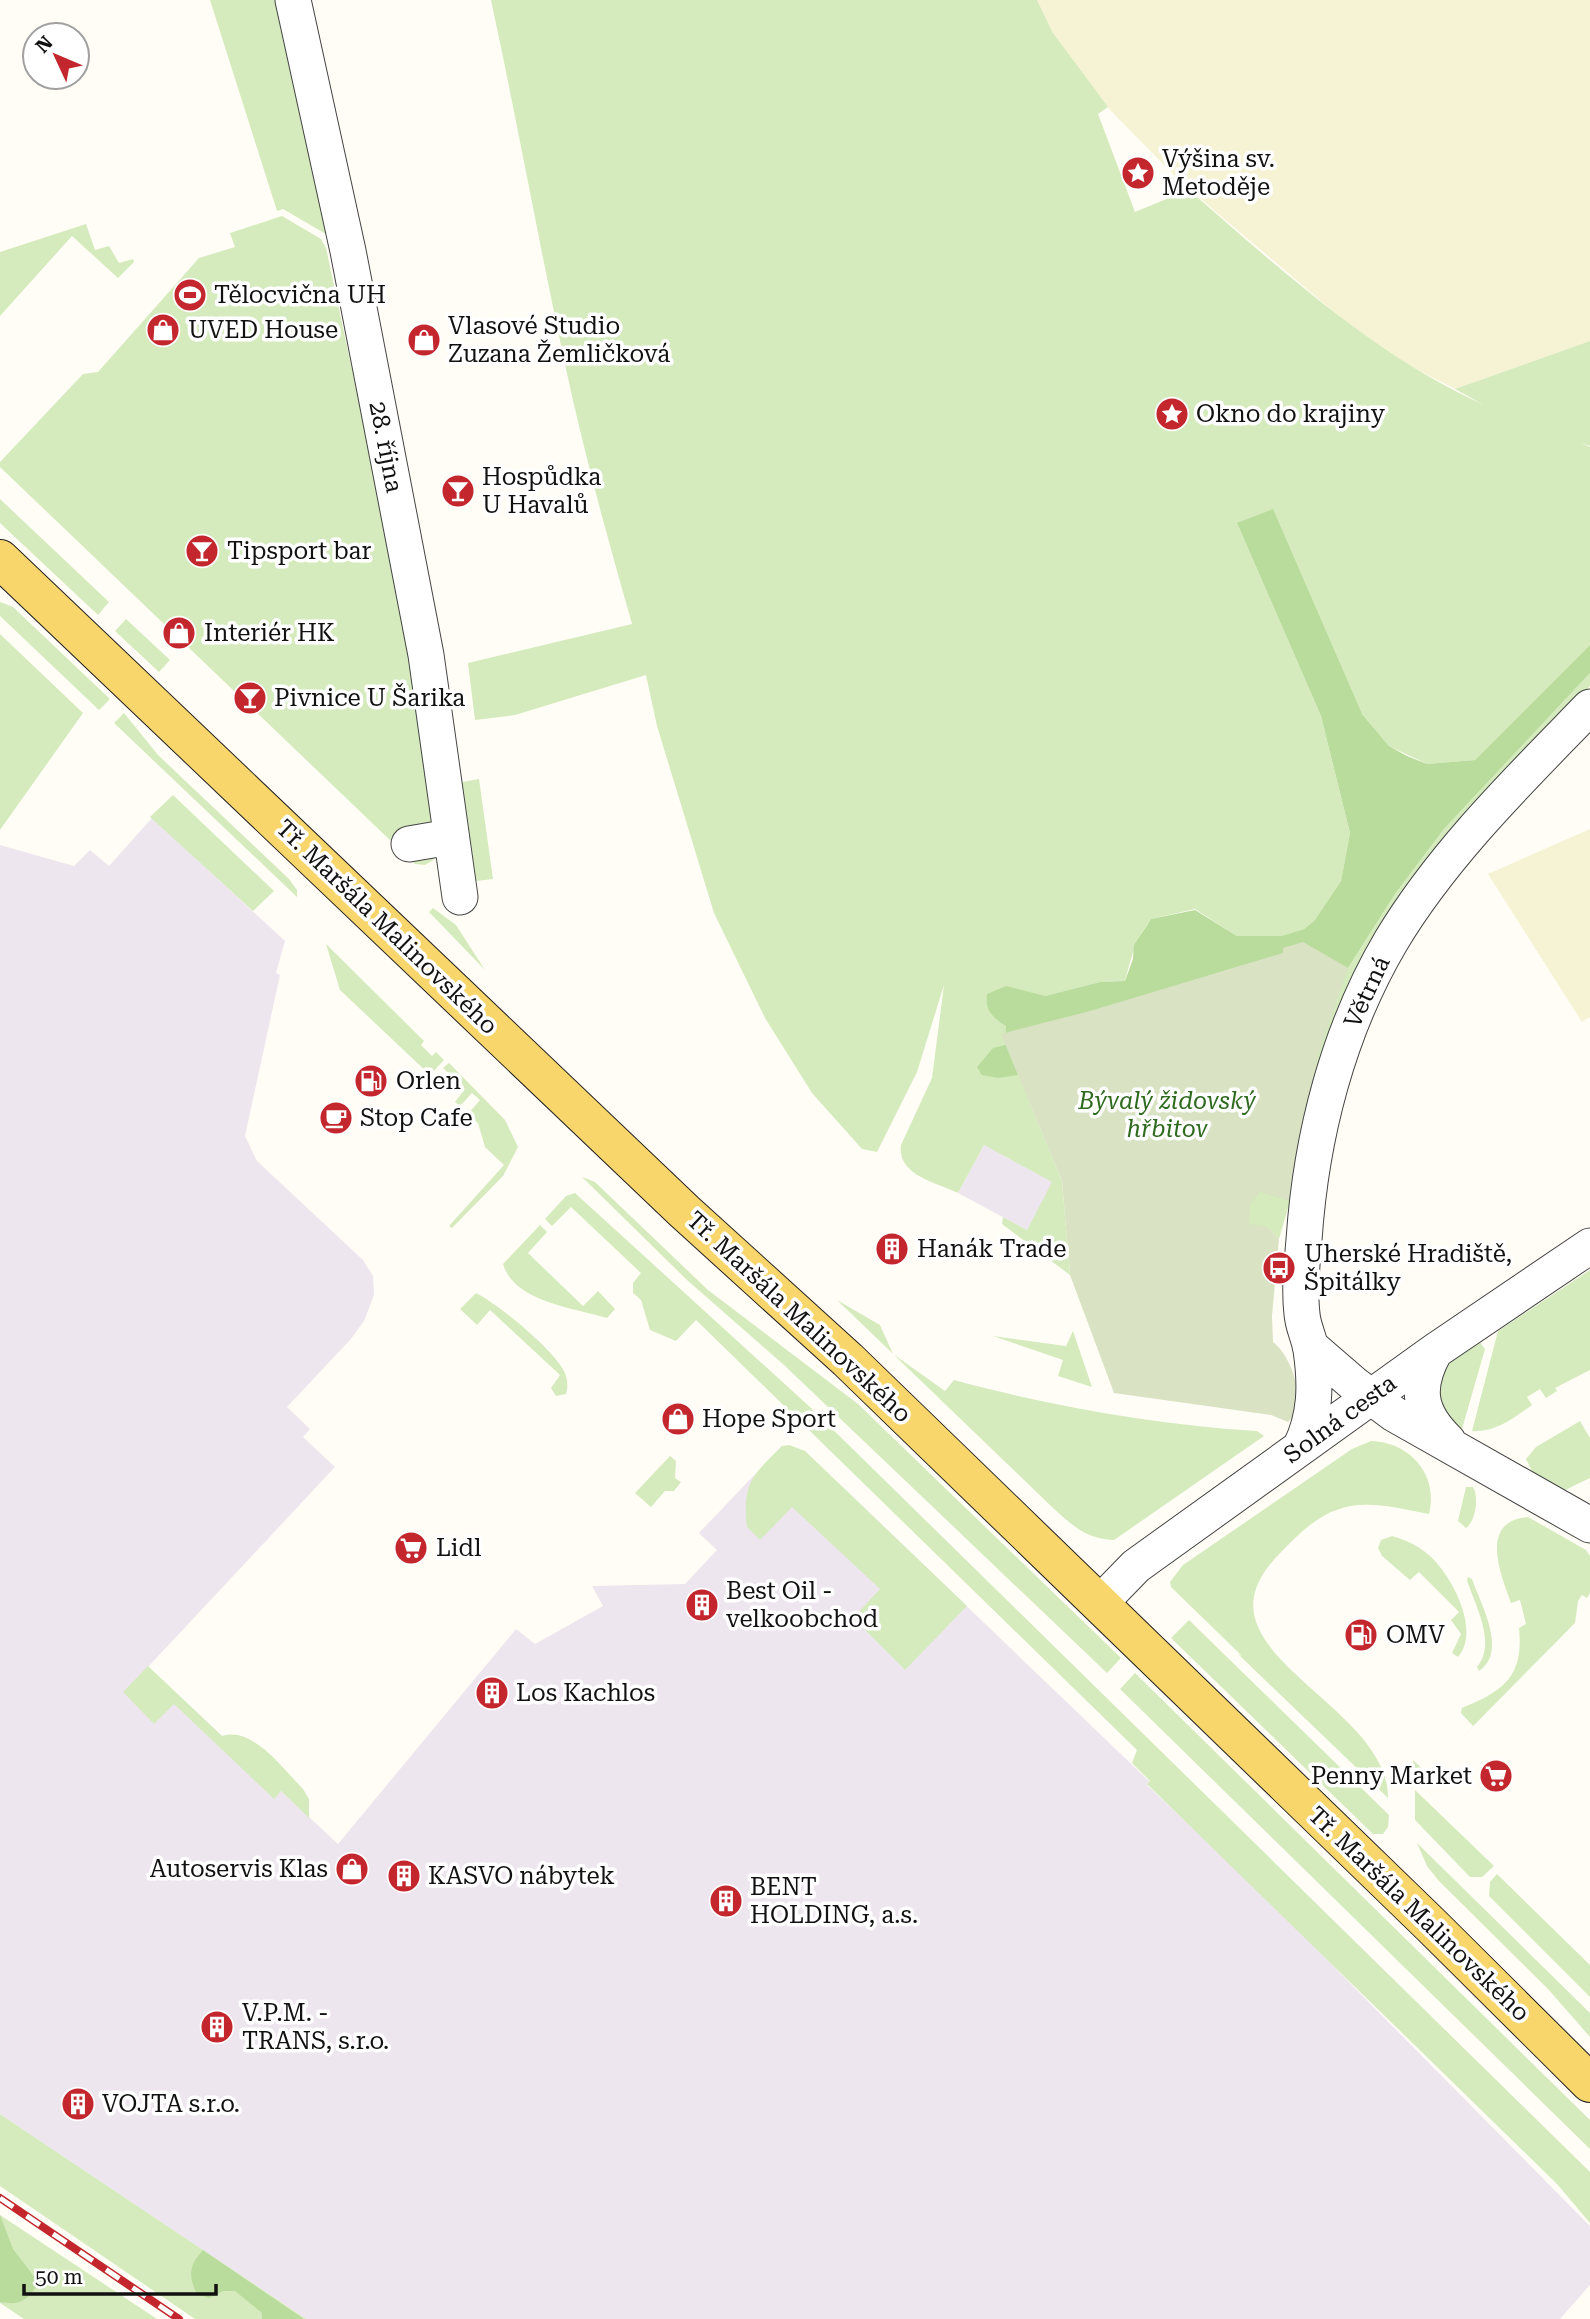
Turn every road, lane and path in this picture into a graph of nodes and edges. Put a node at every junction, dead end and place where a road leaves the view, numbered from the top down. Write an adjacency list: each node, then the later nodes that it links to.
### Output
1 (293, 0): 4 (street, 28. října)
2 (0, 559): 14 (main road, Tř. Maršála Malinovského)
3 (1590, 707): 8 (street, Větrná)
4 (450, 837): 5 (street); 6 (street, 28. října)
5 (409, 844)
6 (460, 897)
7 (1590, 1246): 9 (street, Solná cesta)
8 (1310, 1346): 10 (street); 12 (street, Větrná)
9 (1435, 1351): 10 (street, Solná cesta); 11 (street)
10 (1370, 1397): 11 (street); 12 (street, Solná cesta)
11 (1451, 1445): 13 (street)
12 (1300, 1448): 14 (street, Solná cesta)
13 (1590, 1525)
14 (1099, 1604): 15 (main road, Tř. Maršála Malinovského)
15 (1590, 2083)

